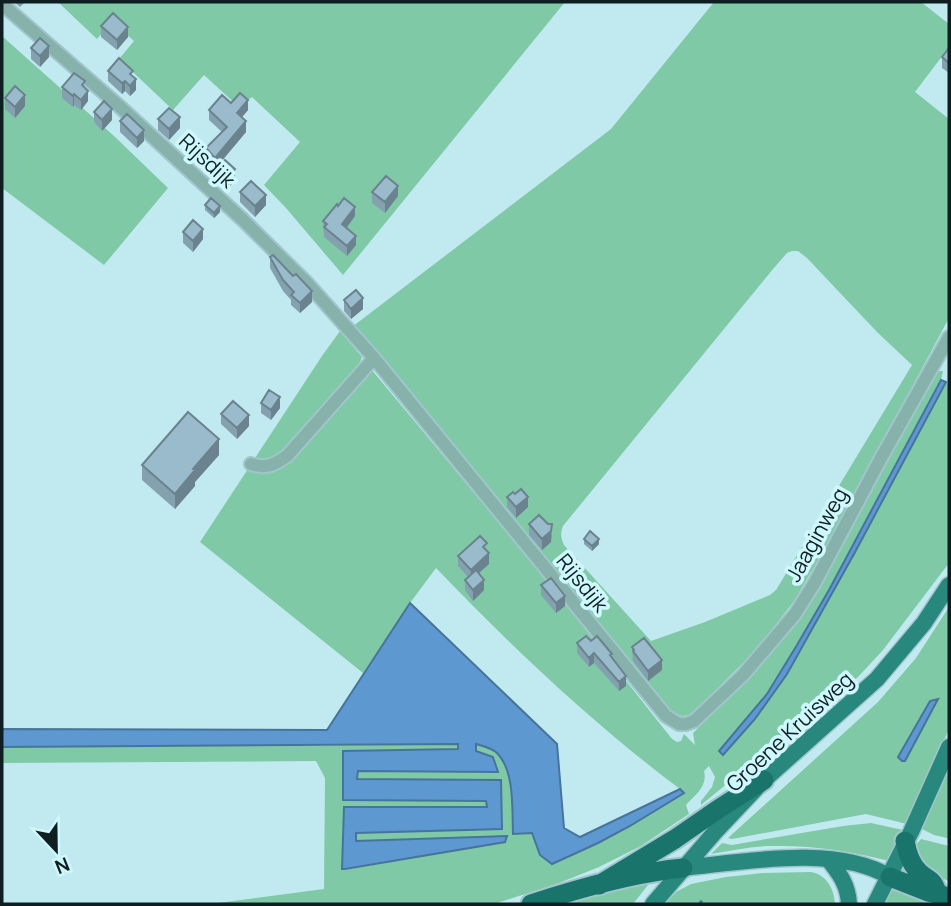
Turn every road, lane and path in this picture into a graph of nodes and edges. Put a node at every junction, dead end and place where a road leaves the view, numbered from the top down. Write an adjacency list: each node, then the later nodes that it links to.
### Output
1 (2, 4): 3 (street, Rijsdijk)
2 (949, 337): 6 (street, Jaaginweg)
3 (374, 359): 4 (street); 6 (street, Rijsdijk)
4 (251, 464)
5 (949, 585): 8 (main road, Groene Kruisweg)
6 (686, 724)
7 (949, 747): 9 (main road)
8 (764, 780): 11 (main road, Groene Kruisweg); 13 (highway)
9 (905, 841): 12 (main road); 14 (highway)
10 (828, 859): 11 (main road); 12 (main road); 17 (main road)
11 (683, 867): 13 (highway); 16 (main road, Groene Kruisweg)
12 (890, 877): 14 (highway); 18 (main road)
13 (599, 885): 15 (highway)
14 (944, 896)
15 (531, 904)
16 (653, 904)
17 (849, 904)
18 (875, 904)

